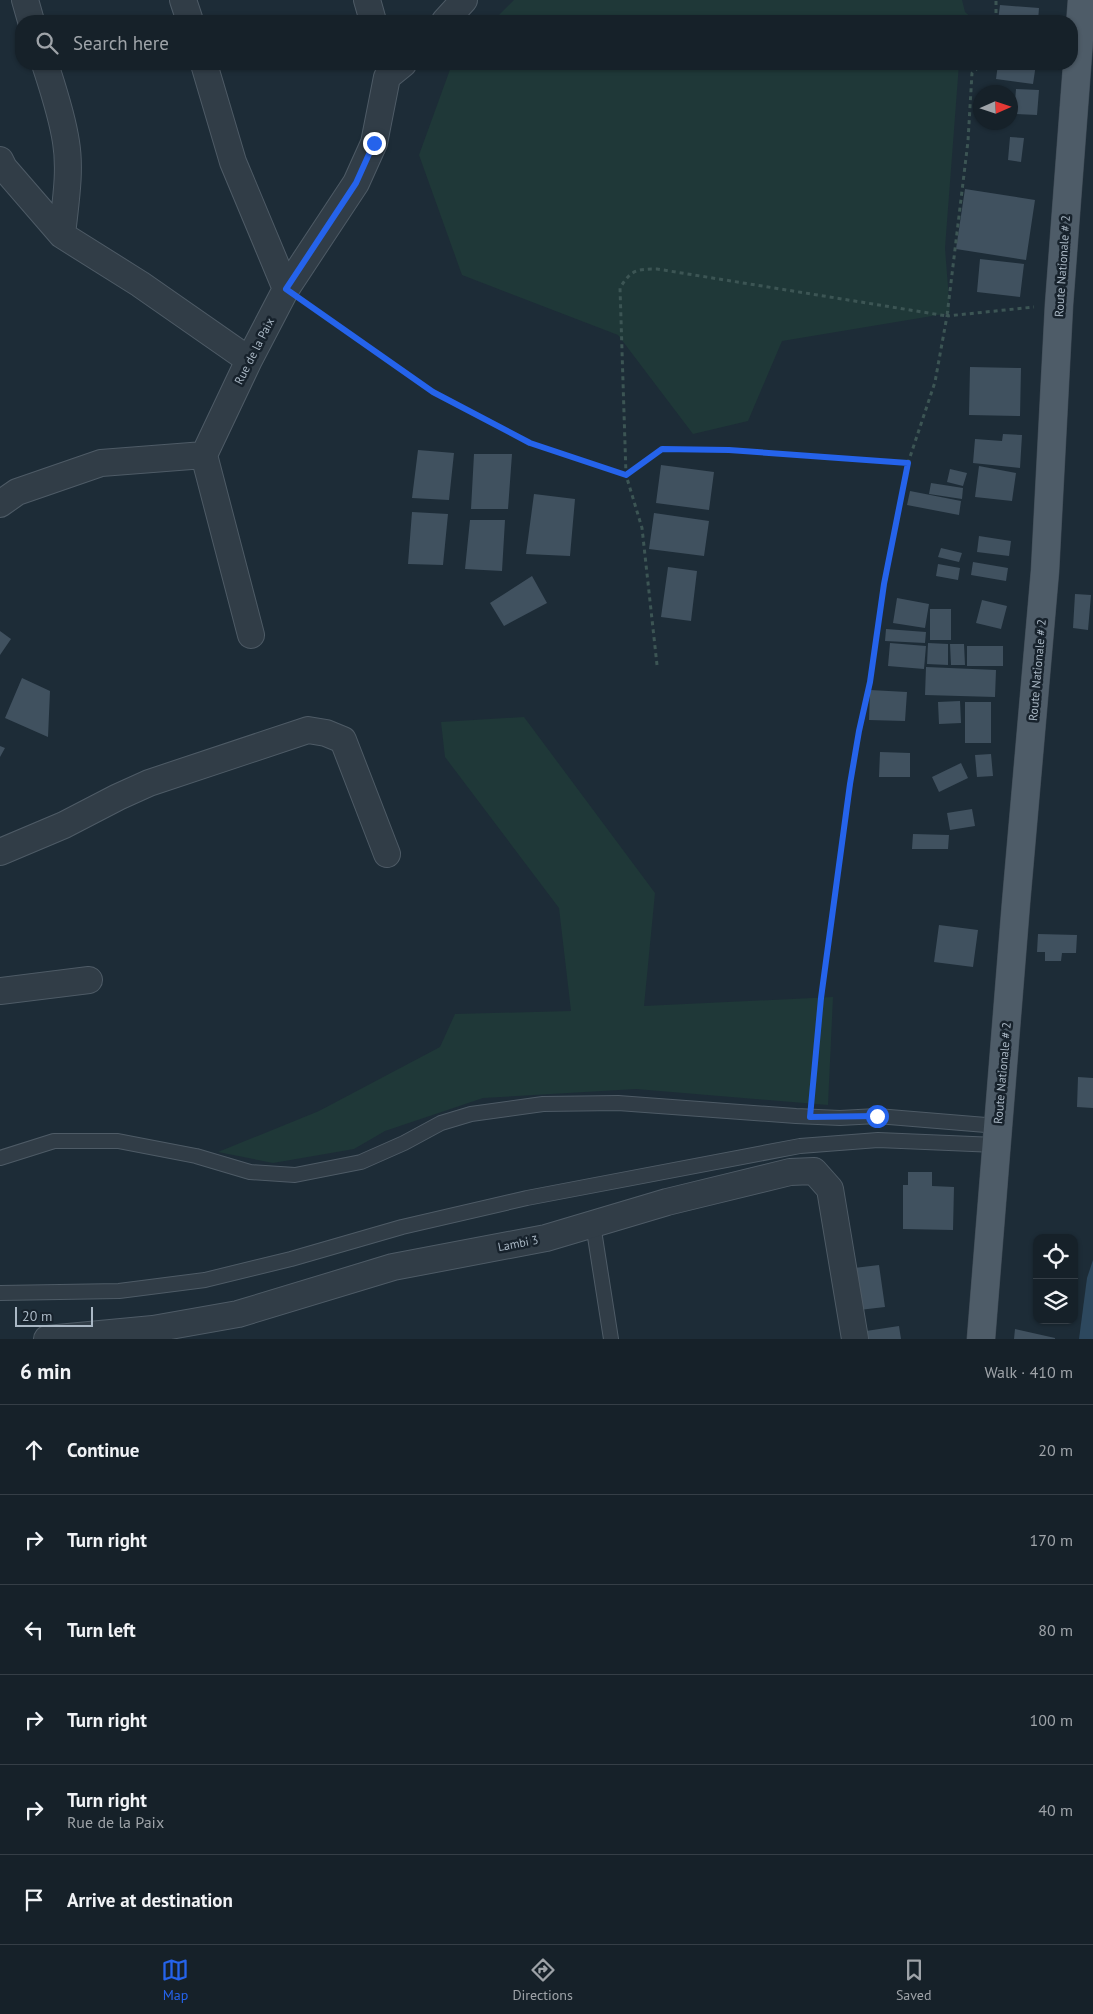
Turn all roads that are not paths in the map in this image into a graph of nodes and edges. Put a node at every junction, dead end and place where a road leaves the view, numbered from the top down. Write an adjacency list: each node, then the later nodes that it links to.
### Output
1 (25, 0): 6 (street)
2 (183, 0): 7 (street)
3 (367, 0): 8 (street)
4 (464, 0): 9 (street)
5 (1086, 6): 24 (main road, Route Nationale # 2)
6 (29, 15)
7 (188, 15)
8 (371, 15)
9 (450, 15)
10 (47, 70): 14 (street)
11 (206, 70): 15 (street)
12 (391, 70): 15 (street, Rue de la Paix)
13 (0, 160): 14 (street)
14 (62, 235): 16 (street)
15 (286, 289): 16 (street, Rue de la Paix)
16 (249, 360): 17 (street, Rue de la Paix)
17 (204, 455): 18 (street); 19 (street)
18 (6, 494)
19 (251, 634)
20 (0, 852): 21 (street)
21 (387, 854)
22 (89, 980): 23 (street)
23 (0, 991)
24 (997, 1135): 25 (lane); 27 (lane); 31 (main road, Route Nationale # 2)
25 (0, 1158)
26 (593, 1224): 28 (street, Lambi 3); 29 (lane); 30 (street, Lambi 3)
27 (0, 1293)
28 (47, 1339)
29 (611, 1339)
30 (855, 1339)
31 (981, 1339)

